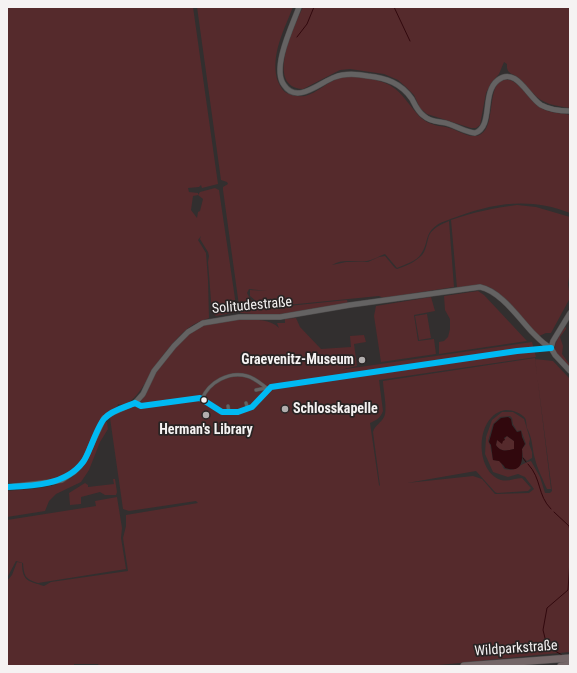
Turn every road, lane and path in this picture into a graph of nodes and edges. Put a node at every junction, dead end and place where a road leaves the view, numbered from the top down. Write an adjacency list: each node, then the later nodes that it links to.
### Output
1 (299, 7): 2 (street)
2 (570, 111)
3 (570, 313): 4 (street)
4 (552, 348): 5 (street, Solitudestraße); 16 (street, Solitudestraße)
5 (570, 371)
6 (242, 375): 7 (street); 8 (street); 10 (street)
7 (224, 378): 9 (street); 11 (street)
8 (243, 379)
9 (224, 382)
10 (256, 390)
11 (202, 398)
12 (246, 403): 14 (street)
13 (228, 406): 15 (street)
14 (248, 409)
15 (229, 413)
16 (7, 487)
17 (570, 654): 19 (highway)
18 (570, 658): 19 (highway, Wildparkstraße)
19 (499, 663): 21 (highway, Wildparkstraße)
20 (570, 665): 22 (highway, Wildparkstraße)
21 (464, 666)
22 (561, 666)

